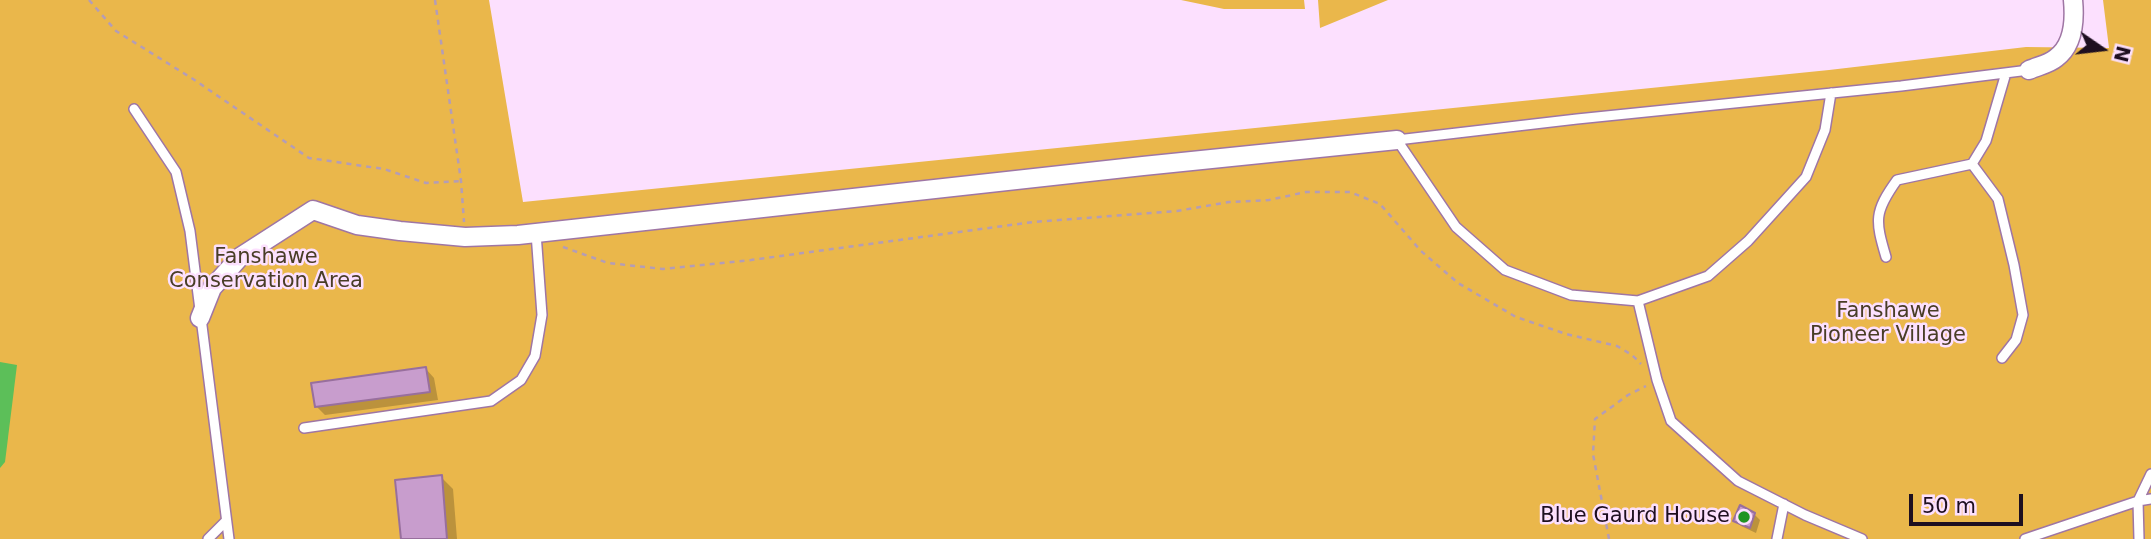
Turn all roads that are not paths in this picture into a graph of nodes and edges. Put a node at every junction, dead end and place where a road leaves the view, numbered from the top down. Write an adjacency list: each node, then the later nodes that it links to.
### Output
1 (2073, 0): 2 (street)
2 (2029, 70): 3 (lane)
3 (2006, 73): 4 (lane); 7 (lane)
4 (1831, 93): 6 (lane); 10 (lane)
5 (134, 109): 11 (lane)
6 (1397, 140): 8 (street); 10 (lane)
7 (1972, 164): 9 (lane); 12 (lane)
8 (536, 233): 11 (street); 13 (lane)
9 (1886, 257)
10 (1638, 301): 17 (lane)
11 (200, 318): 18 (lane)
12 (2002, 358)
13 (304, 428)
14 (2151, 474): 16 (lane)
15 (2151, 499): 16 (lane)
16 (2138, 501): 23 (lane); 24 (lane)
17 (1784, 504): 21 (lane); 22 (lane)
18 (226, 521): 19 (lane); 20 (lane)
19 (208, 539)
20 (229, 539)
21 (1777, 539)
22 (1861, 539)
23 (2025, 539)
24 (2139, 539)

